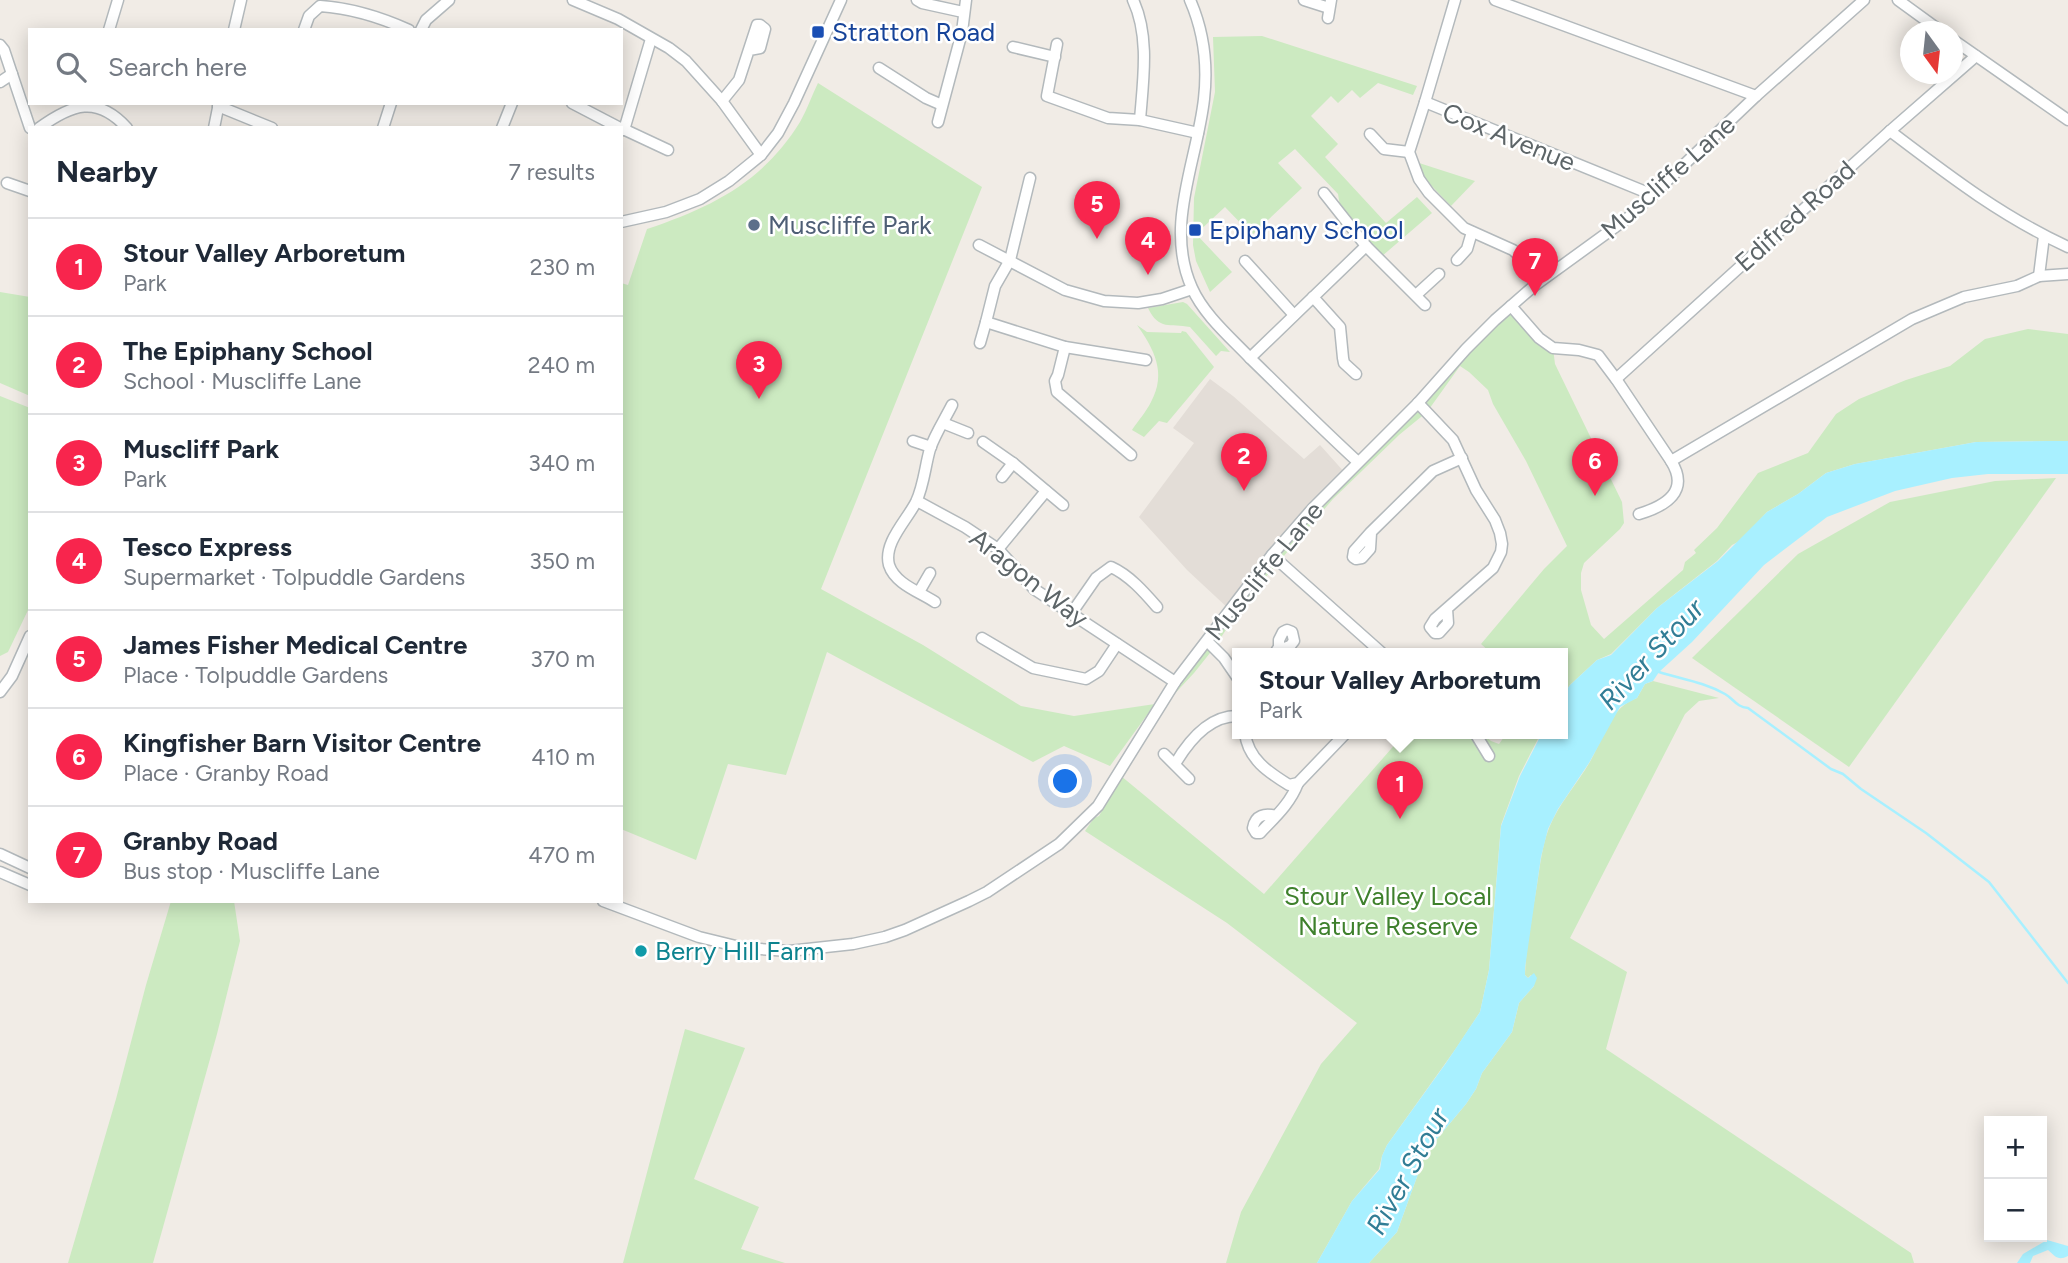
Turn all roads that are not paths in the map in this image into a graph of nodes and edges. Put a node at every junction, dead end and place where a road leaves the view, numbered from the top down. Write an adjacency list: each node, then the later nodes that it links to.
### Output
1 (118, 0): 19 (street)
2 (240, 0): 20 (street)
3 (449, 0): 23 (street)
4 (573, 0): 24 (street)
5 (841, 0): 61 (street)
6 (917, 0): 17 (street)
7 (966, 0): 17 (street)
8 (1133, 0): 43 (street)
9 (1190, 0): 57 (street)
10 (1304, 0): 16 (street)
11 (1455, 0): 37 (street, Cox Avenue)
12 (1495, 0): 35 (street)
13 (1864, 0): 35 (street, Muscliffe Lane)
14 (1898, 0): 18 (street)
15 (319, 3): 21 (street); 22 (street)
16 (1329, 8)
17 (963, 12): 42 (street)
18 (1927, 21)
19 (110, 28)
20 (234, 28)
21 (305, 28)
22 (404, 28)
23 (422, 28)
24 (652, 38): 36 (street); 54 (street)
25 (1057, 44): 31 (street)
26 (0, 46): 33 (street)
27 (1013, 47): 31 (street)
28 (1963, 47): 30 (street)
29 (749, 50): 36 (street)
30 (1976, 56): 44 (street); 56 (street, Edifred Road)
31 (1055, 57): 43 (street)
32 (879, 68): 42 (street)
33 (12, 74): 34 (street); 46 (street)
34 (0, 82)
35 (1756, 96): 66 (street, Muscliffe Lane)
36 (722, 101): 61 (street)
37 (1425, 103): 60 (street); 66 (street, Cox Avenue)
38 (219, 105): 49 (street); 50 (street)
39 (390, 105): 51 (street)
40 (511, 105): 52 (street)
41 (576, 105): 53 (street)
42 (943, 105): 45 (street)
43 (1139, 120): 57 (street)
44 (2068, 120)
45 (938, 122)
46 (29, 126)
47 (42, 126): 48 (street)
48 (125, 126)
49 (214, 126)
50 (267, 126)
51 (384, 126)
52 (503, 126)
53 (618, 126)
54 (623, 126)
55 (623, 128): 59 (street)
56 (1890, 131): 69 (street); 92 (street, Edifred Road)
57 (1198, 133): 80 (street)
58 (1370, 134): 60 (street)
59 (668, 150)
60 (1409, 152): 68 (street)
61 (761, 155): 67 (street)
62 (1030, 178): 73 (street)
63 (8, 183): 64 (street)
64 (28, 190)
65 (1324, 193): 71 (street)
66 (1653, 195): 84 (street, Muscliffe Lane)
67 (623, 222)
68 (1472, 232): 74 (street); 76 (street)
69 (2044, 236): 72 (street); 79 (street)
70 (979, 245): 73 (street)
71 (1366, 246): 81 (street); 82 (street)
72 (2068, 247)
73 (1010, 260): 80 (street); 86 (street)
74 (1457, 260)
75 (1245, 261): 85 (street)
76 (1527, 263)
77 (1439, 274): 81 (street)
78 (2068, 274): 79 (street)
79 (2039, 276): 102 (street)
80 (1192, 289): 89 (street)
81 (1416, 295): 83 (street)
82 (1313, 297): 85 (street); 91 (street)
83 (1425, 305)
84 (1511, 306): 92 (street); 93 (street, Muscliffe Lane)
85 (1294, 315): 89 (street)
86 (986, 322): 87 (street); 88 (street)
87 (980, 343)
88 (1065, 347): 90 (street); 100 (street)
89 (1250, 358): 103 (street)
90 (1146, 360)
91 (1356, 374)
92 (1616, 379): 102 (street)
93 (1418, 403): 101 (street); 103 (street, Muscliffe Lane)
94 (952, 405): 95 (street)
95 (943, 423): 96 (street); 99 (street)
96 (968, 433)
97 (913, 441): 99 (street)
98 (983, 442): 104 (street)
99 (931, 447): 107 (street)
100 (1131, 456)
101 (1462, 458): 110 (street); 117 (street)
102 (1671, 461): 109 (street)
103 (1357, 462): 112 (street, Muscliffe Lane)
104 (1013, 463): 105 (street); 106 (street)
105 (1002, 477)
106 (1046, 491): 108 (street); 111 (street)
107 (917, 501): 111 (street, Aragon Way); 114 (street)
108 (1063, 505)
109 (1639, 514)
110 (1371, 533)
111 (998, 549): 118 (street, Aragon Way)
112 (1272, 555): 121 (street, Muscliffe Lane); 123 (street)
113 (930, 573): 114 (street)
114 (919, 592): 115 (street)
115 (935, 602)
116 (1157, 607): 118 (street)
117 (1447, 609)
118 (1071, 614): 122 (street, Aragon Way)
119 (982, 638): 122 (street)
120 (28, 640): 126 (street)
121 (1208, 642): 124 (street); 125 (street, Muscliffe Lane)
122 (1116, 644): 125 (street, Aragon Way)
123 (1376, 648)
124 (1232, 669)
125 (1175, 682): 141 (street, Muscliffe Lane)
126 (0, 692)
127 (1232, 717): 133 (street)
128 (1246, 739): 135 (street)
129 (1340, 739): 135 (street)
130 (1479, 739): 132 (street)
131 (1164, 754): 133 (street)
132 (1489, 756)
133 (1175, 764): 134 (street)
134 (1189, 779)
135 (1298, 783): 136 (street)
136 (1276, 816)
137 (0, 854): 138 (street)
138 (28, 867)
139 (0, 872): 140 (street)
140 (28, 884)
141 (608, 903)

